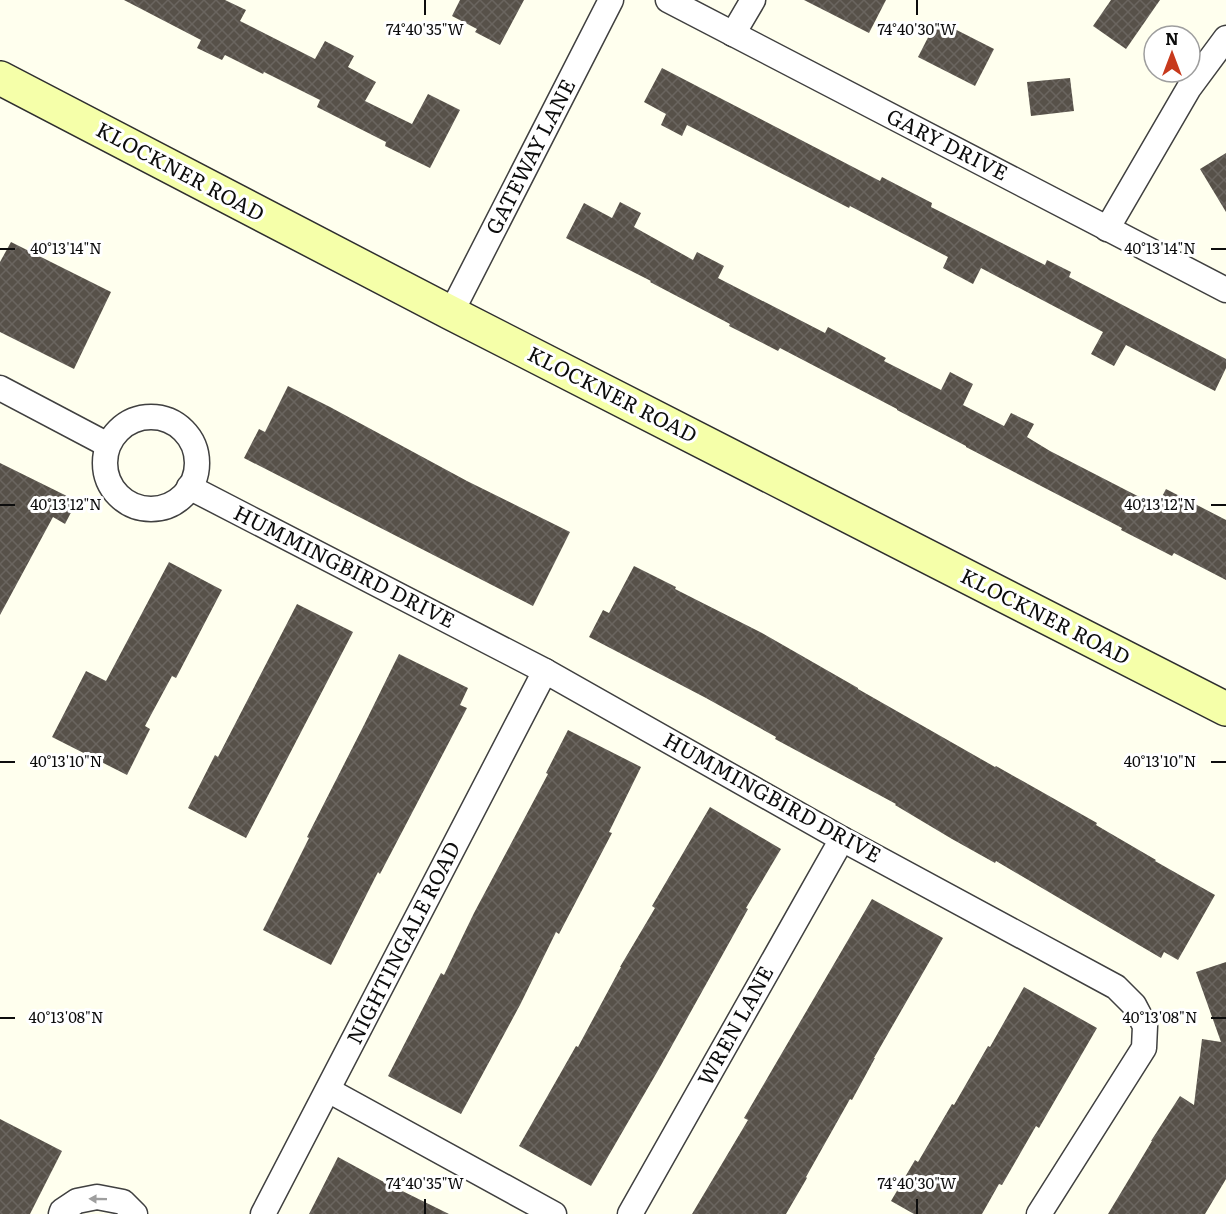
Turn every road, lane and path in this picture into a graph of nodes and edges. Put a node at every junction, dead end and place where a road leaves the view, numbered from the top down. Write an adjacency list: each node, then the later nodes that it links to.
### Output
1 (611, 0): 9 (street, GATEWAY LANE)
2 (668, 0): 4 (street, GARY DRIVE)
3 (753, 0): 4 (street)
4 (733, 34): 7 (street, GARY DRIVE)
5 (1226, 38): 7 (street)
6 (0, 78): 9 (main road, KLOCKNER ROAD)
7 (1107, 229): 8 (street, GARY DRIVE)
8 (1226, 290)
9 (451, 313): 14 (main road, KLOCKNER ROAD)
10 (0, 388): 11 (street)
11 (108, 445): 12 (street); 12 (street)
12 (189, 487): 13 (street, HUMMINGBIRD DRIVE)
13 (545, 671): 15 (street, HUMMINGBIRD DRIVE); 16 (street, NIGHTINGALE ROAD)
14 (1226, 709)
15 (842, 838): 21 (street, WREN LANE); 22 (street, HUMMINGBIRD DRIVE)
16 (328, 1090): 19 (street, NIGHTINGALE ROAD); 20 (street)
17 (61, 1214): 18 (street, one-way to 17)
18 (135, 1214)
19 (263, 1214)
20 (554, 1214)
21 (630, 1214)
22 (1039, 1214)

